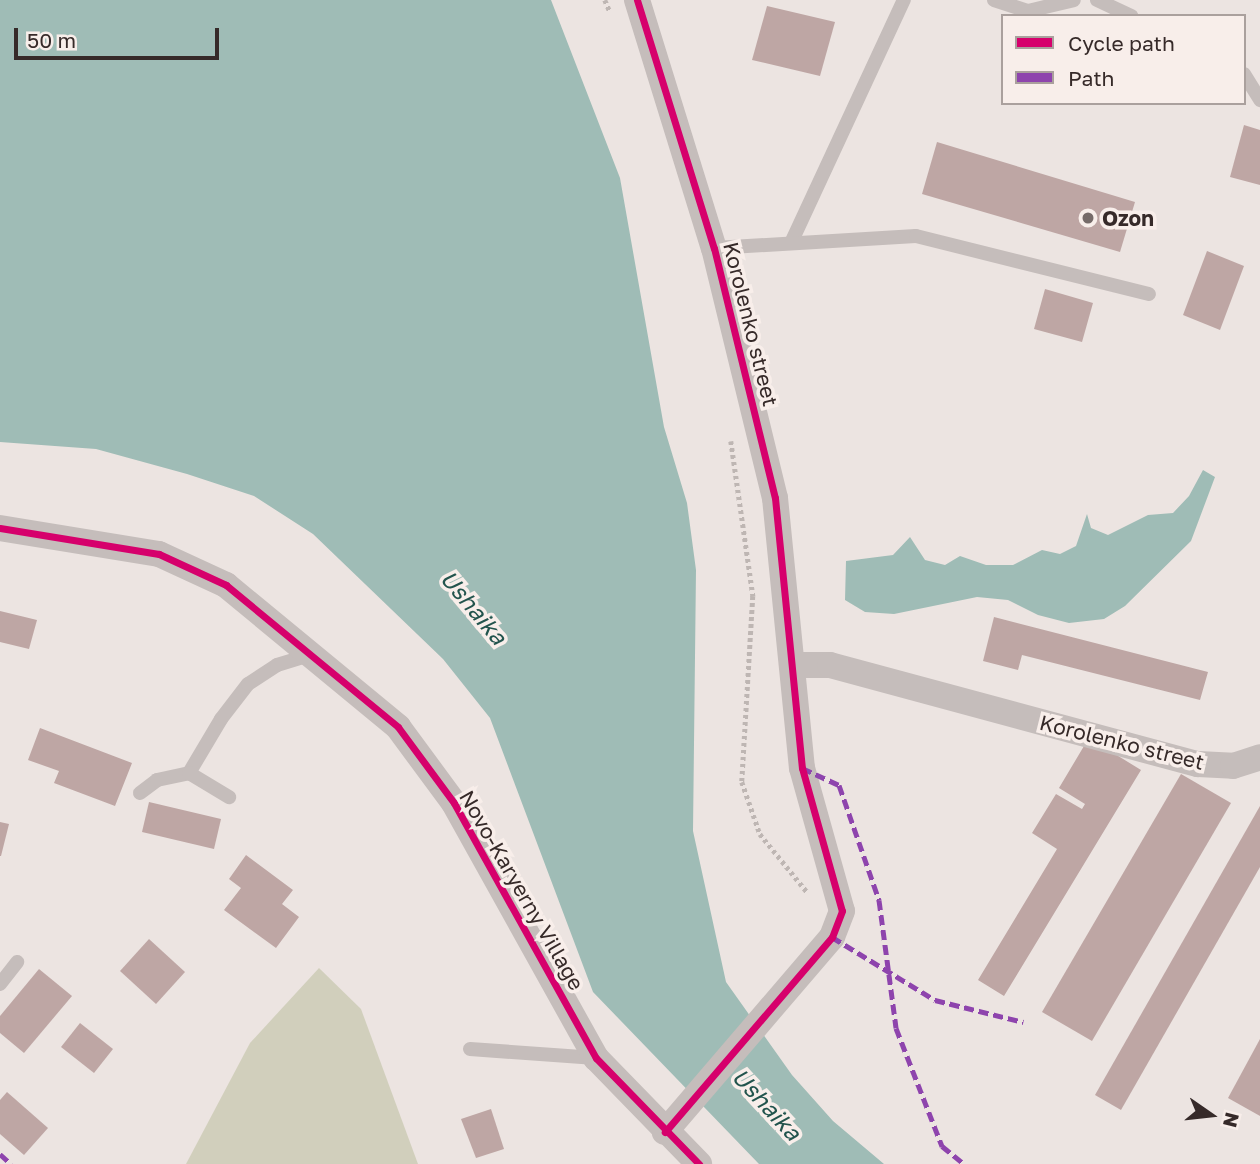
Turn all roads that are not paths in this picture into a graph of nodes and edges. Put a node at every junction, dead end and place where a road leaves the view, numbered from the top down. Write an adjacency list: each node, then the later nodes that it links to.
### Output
1 (637, 0): 10 (street, Korolenko street)
2 (904, 0): 9 (lane)
3 (994, 0): 4 (lane)
4 (1074, 0)
5 (1097, 0): 6 (lane)
6 (1128, 14)
7 (1246, 77): 8 (lane)
8 (1260, 100)
9 (791, 243): 10 (lane); 11 (lane)
10 (714, 248): 14 (street, Korolenko street)
11 (1149, 295)
12 (0, 528): 13 (street, Novo-Karyerny Village)
13 (314, 654): 16 (lane); 22 (street, Novo-Karyerny Village)
14 (792, 665): 15 (street, Korolenko street); 23 (street)
15 (1258, 761)
16 (188, 773): 17 (lane); 18 (lane)
17 (140, 793)
18 (229, 797)
19 (18, 962): 20 (lane)
20 (0, 984)
21 (470, 1049): 22 (lane)
22 (596, 1058): 23 (street, Novo-Karyerny Village)
23 (670, 1128): 24 (street, Novo-Karyerny Village)
24 (699, 1164)

